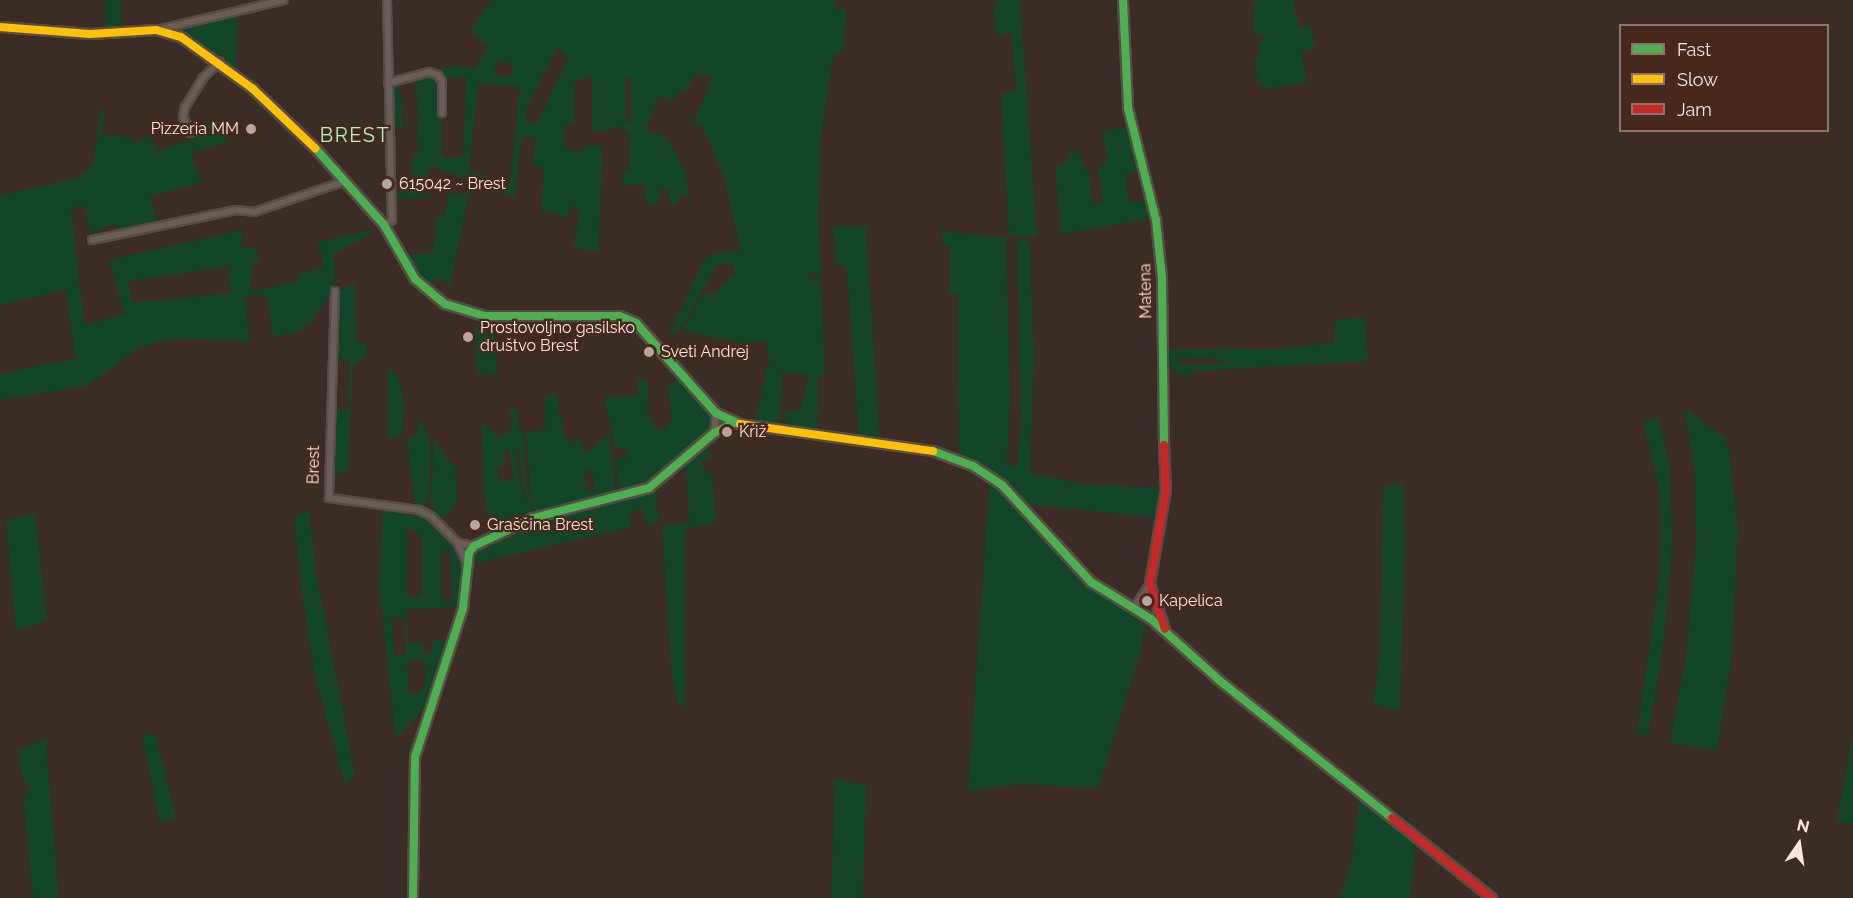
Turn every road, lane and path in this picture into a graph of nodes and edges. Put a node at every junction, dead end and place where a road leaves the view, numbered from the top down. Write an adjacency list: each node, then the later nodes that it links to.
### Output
1 (284, 0): 5 (street)
2 (387, 0): 7 (street)
3 (1124, 0): 20 (street, Matena)
4 (0, 27): 5 (street)
5 (156, 30): 6 (street)
6 (220, 61): 9 (street); 10 (street)
7 (388, 83): 8 (street); 11 (street)
8 (442, 113)
9 (191, 133)
10 (345, 181): 11 (street); 12 (street)
11 (384, 225): 14 (street)
12 (92, 240)
13 (335, 291): 17 (street, Brest)
14 (716, 413): 15 (street); 16 (street)
15 (734, 423): 16 (street); 21 (street)
16 (714, 433): 18 (street)
17 (458, 543): 18 (street); 19 (street, Brest)
18 (474, 546): 19 (street)
19 (467, 564): 23 (street)
20 (1150, 584): 21 (street, Matena); 22 (street, Matena)
21 (1134, 608): 22 (street)
22 (1167, 632): 24 (street)
23 (413, 898)
24 (1492, 898)

